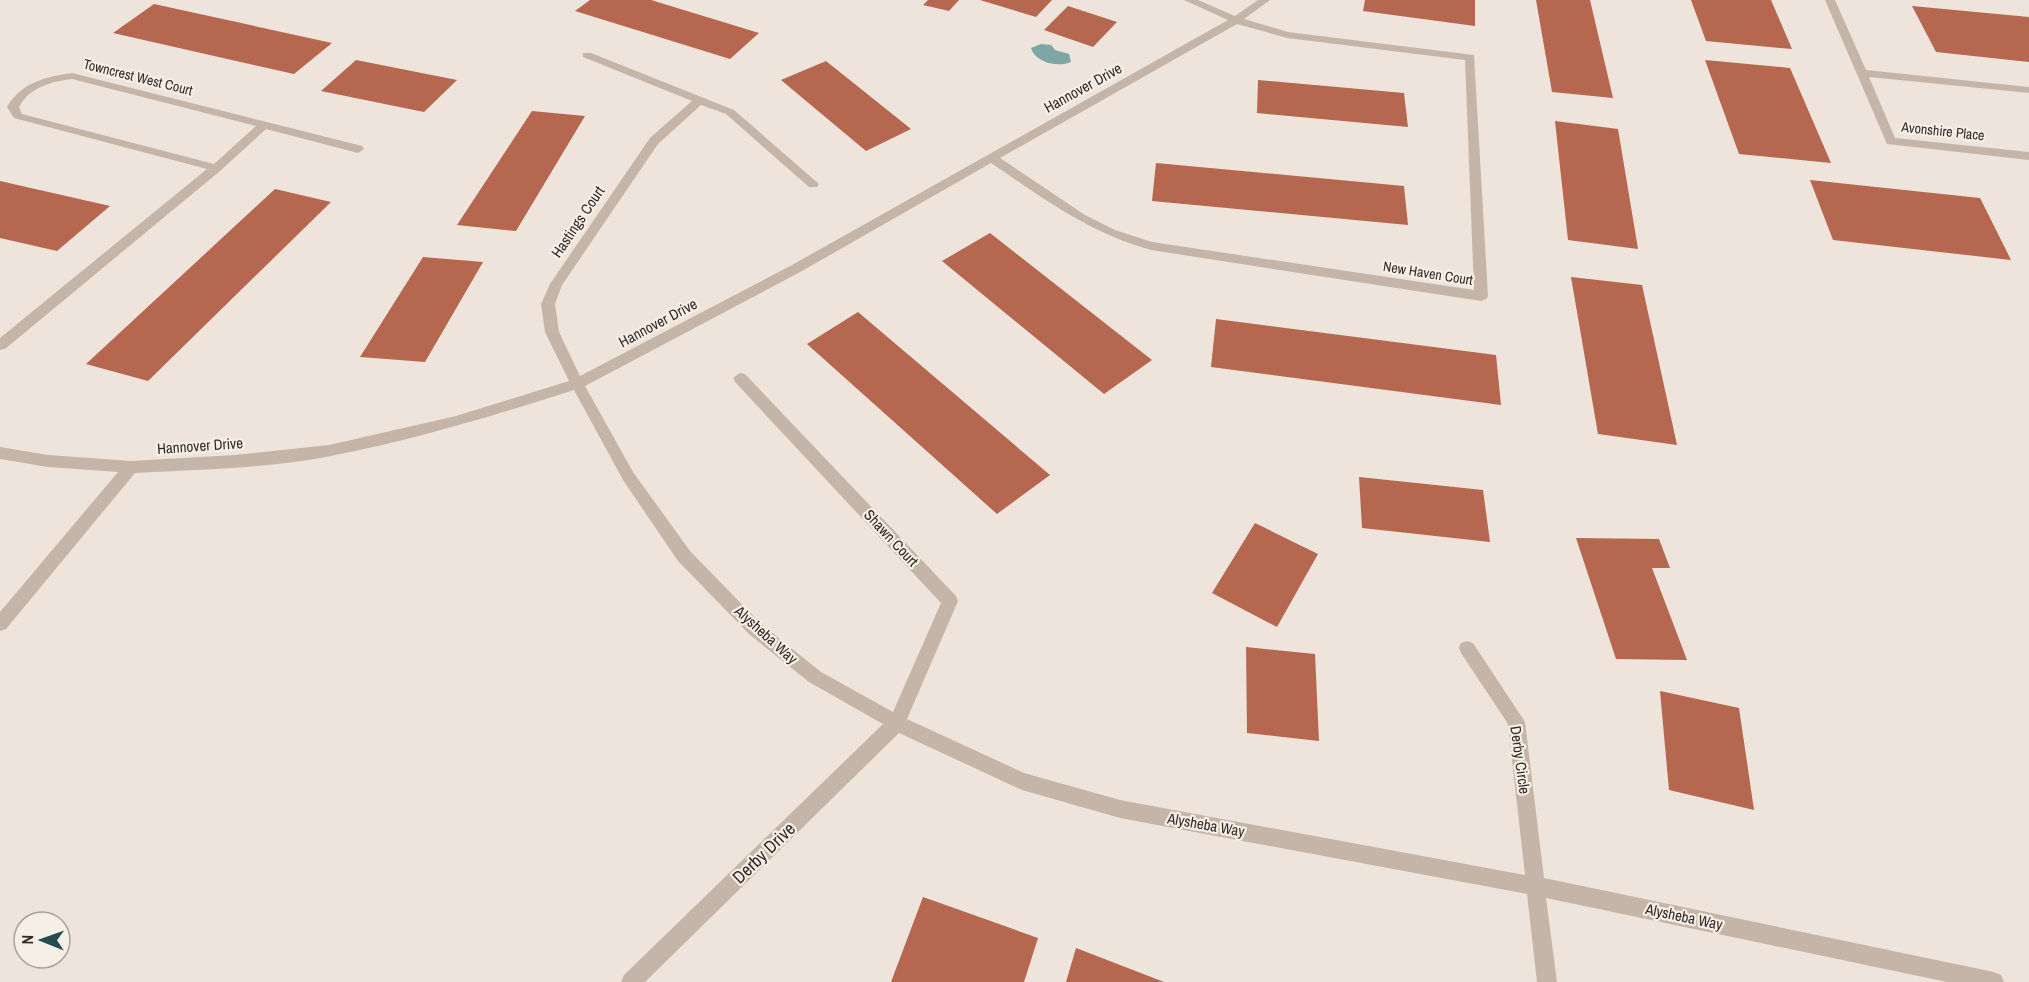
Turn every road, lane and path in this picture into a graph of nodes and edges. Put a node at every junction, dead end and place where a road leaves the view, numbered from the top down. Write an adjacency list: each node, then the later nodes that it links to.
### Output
1 (1189, 0): 4 (street)
2 (1265, 0): 4 (street, Hannover Drive)
3 (1830, 0): 6 (street, Avonshire Place)
4 (1236, 20): 12 (street, Hannover Drive); 12 (street, New Haven Court)
5 (587, 55): 8 (street)
6 (1862, 73): 7 (street); 11 (street, Avonshire Place)
7 (2029, 90)
8 (700, 100): 14 (street); 17 (street, Hastings Court)
9 (264, 125): 10 (street, Towncrest West Court); 13 (street); 13 (street, Towncrest West Court)
10 (358, 148)
11 (2029, 156)
12 (991, 158): 17 (street, Hannover Drive)
13 (216, 168): 15 (street)
14 (813, 184)
15 (0, 345)
16 (740, 378): 22 (street, Shawn Court)
17 (577, 384): 19 (street, Hannover Drive); 22 (street, Alysheba Way)
18 (0, 453): 19 (street, Hannover Drive)
19 (131, 467): 20 (street)
20 (0, 624)
21 (1467, 648): 23 (street, Derby Circle)
22 (897, 723): 23 (street, Alysheba Way); 24 (street, Derby Drive)
23 (1536, 886): 25 (street); 26 (street, Alysheba Way)
24 (631, 982)
25 (1546, 982)
26 (1994, 982)

